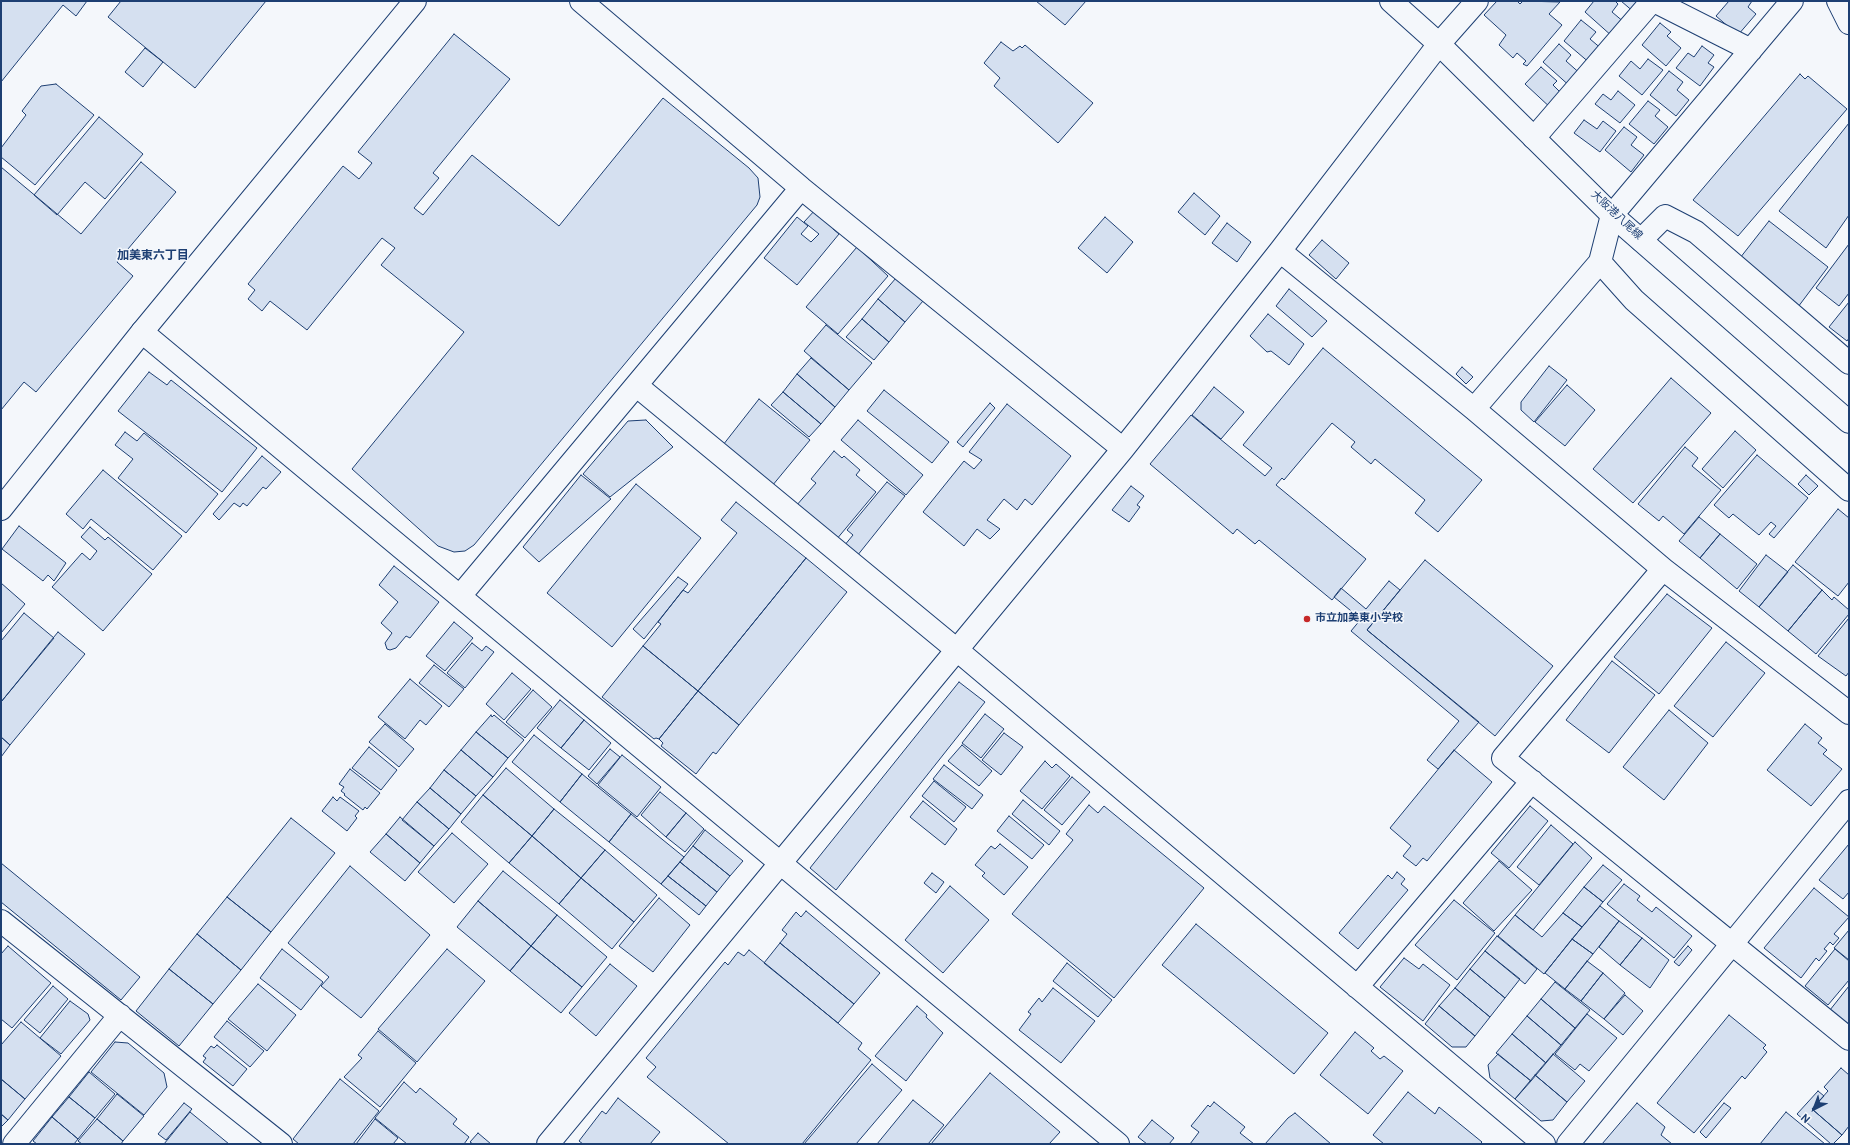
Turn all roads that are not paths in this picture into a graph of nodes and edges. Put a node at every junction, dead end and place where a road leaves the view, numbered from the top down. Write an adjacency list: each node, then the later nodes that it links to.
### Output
1 (415, 1): 17 (street)
2 (581, 1): 12 (street)
3 (1391, 1): 9 (street, 大阪港八尾線)
4 (1477, 1): 9 (street)
5 (1653, 1): 10 (street); 11 (street)
6 (1792, 1): 10 (street)
7 (1838, 1): 8 (street)
8 (1849, 23)
9 (1439, 44): 11 (street, 大阪港八尾線); 15 (street)
10 (1751, 50): 13 (street)
11 (1534, 138): 13 (street, 大阪港八尾線)
12 (801, 188): 19 (street); 22 (street)
13 (1612, 215): 14 (street, 大阪港八尾線); 16 (street)
14 (1641, 240): 18 (street); 21 (street, 大阪港八尾線)
15 (1280, 251): 20 (street); 22 (street)
16 (1600, 262): 20 (street); 23 (street)
17 (142, 332): 24 (street); 26 (street)
18 (1849, 363)
19 (637, 386): 26 (street); 27 (street)
20 (1474, 409): 25 (street)
21 (1849, 422)
22 (1123, 449): 27 (street)
23 (1849, 490)
24 (1, 509)
25 (1663, 569): 28 (street); 29 (street)
26 (460, 596): 31 (street)
27 (957, 650): 31 (street); 34 (street)
28 (1849, 713)
29 (1532, 781): 33 (street); 34 (street)
30 (1849, 801): 33 (street)
31 (781, 863): 39 (street); 40 (street)
32 (1, 921): 35 (street)
33 (1732, 943): 36 (street); 42 (street)
34 (1357, 987): 41 (street)
35 (120, 1015): 37 (street); 38 (street)
36 (1849, 1039)
37 (14, 1144)
38 (281, 1144)
39 (548, 1144)
40 (1118, 1144)
41 (1544, 1144)
42 (1568, 1144)

